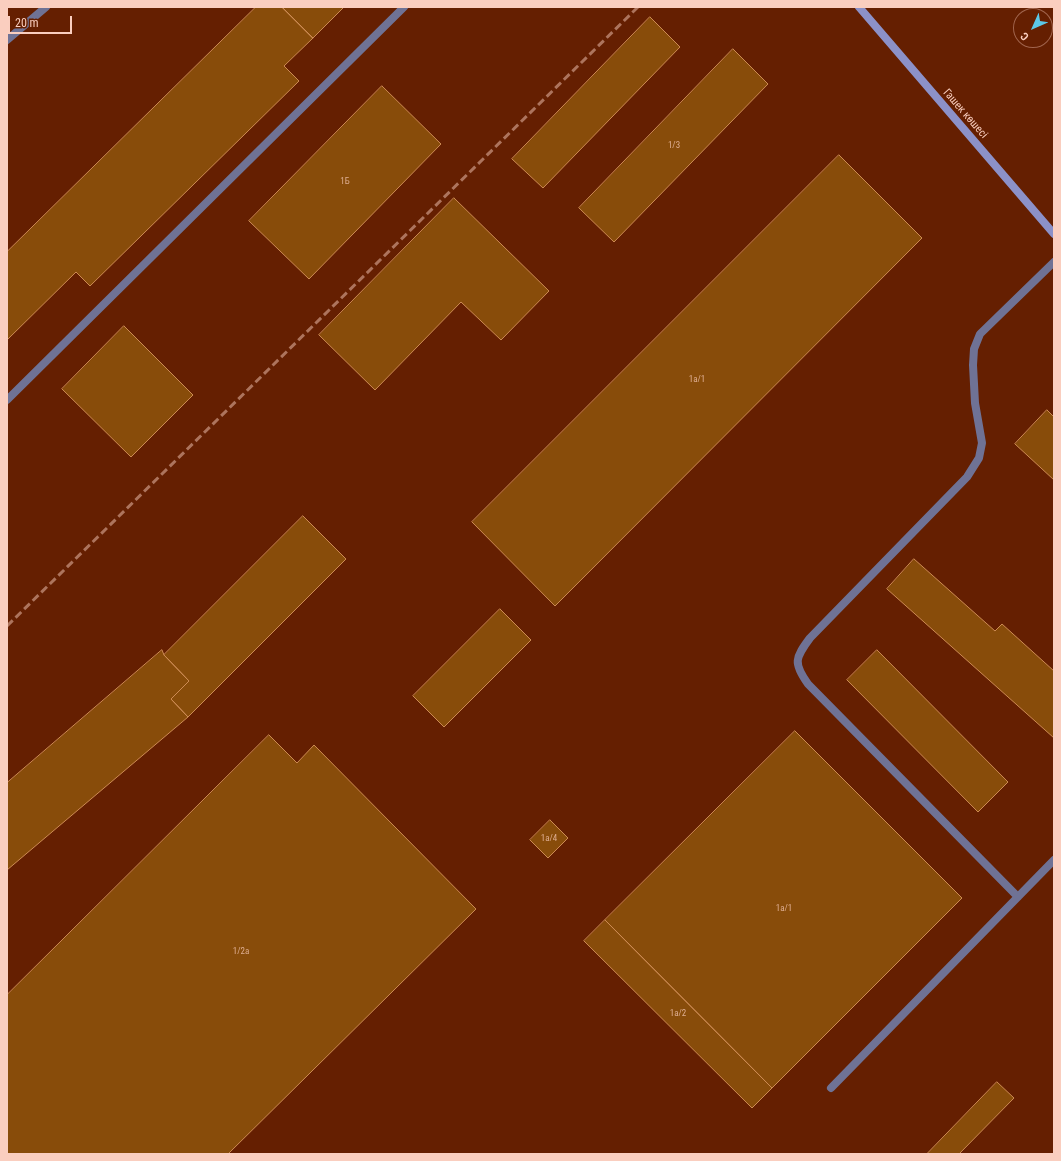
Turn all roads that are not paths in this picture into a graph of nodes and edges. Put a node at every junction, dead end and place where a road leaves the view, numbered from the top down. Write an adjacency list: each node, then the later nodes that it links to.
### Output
1 (46, 7): 4 (street)
2 (404, 7): 7 (street)
3 (859, 7): 5 (main road, Гашек көшесі)
4 (7, 40)
5 (1054, 234)
6 (1054, 262): 9 (street)
7 (7, 400)
8 (1054, 860): 9 (street)
9 (1018, 897): 10 (street)
10 (831, 1088)

